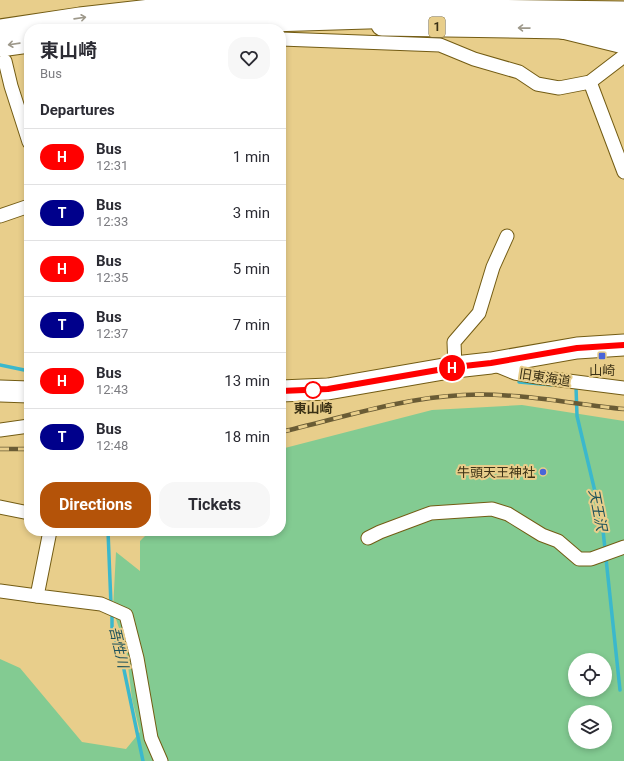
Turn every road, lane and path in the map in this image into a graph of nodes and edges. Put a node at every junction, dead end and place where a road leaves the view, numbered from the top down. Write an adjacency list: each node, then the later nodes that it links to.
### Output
1 (298, 0): 2 (highway, 1)
2 (257, 3): 3 (highway, 1); 6 (highway, 1, one-way to 2)
3 (462, 10): 4 (highway, 1); 5 (highway, 1)
4 (624, 12)
5 (310, 20): 7 (highway, 1); 10 (highway, 1, one-way to 5)
6 (40, 24)
7 (206, 24)
8 (24, 26): 11 (highway, 1, one-way to 8)
9 (624, 27): 10 (highway, 1)
10 (563, 28): 13 (highway, 1)
11 (0, 30)
12 (286, 38): 17 (street)
13 (624, 43)
14 (24, 44): 15 (highway, one-way to 15)
15 (3, 53): 18 (street)
16 (624, 56): 17 (street)
17 (590, 82): 19 (street)
18 (24, 126)
19 (624, 172)
20 (24, 208): 21 (street)
21 (0, 216)
22 (507, 236): 25 (street)
23 (624, 345): 24 (highway)
24 (491, 363): 25 (highway); 26 (street, 旧東海道)
25 (455, 367): 28 (highway)
26 (624, 388)
27 (0, 391): 29 (highway)
28 (286, 391)
29 (24, 392)
30 (24, 427): 31 (street)
31 (0, 430)
32 (0, 506): 33 (street)
33 (24, 512)
34 (49, 536): 38 (street)
35 (368, 538): 36 (street)
36 (624, 547)
37 (0, 591): 38 (street)
38 (37, 596): 39 (street)
39 (161, 761)

